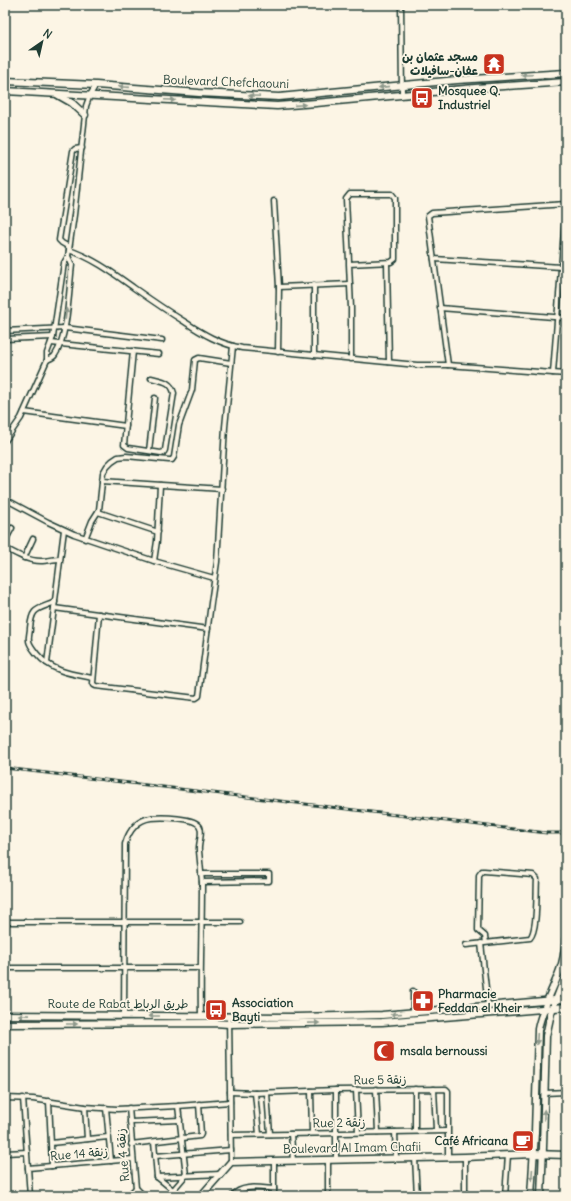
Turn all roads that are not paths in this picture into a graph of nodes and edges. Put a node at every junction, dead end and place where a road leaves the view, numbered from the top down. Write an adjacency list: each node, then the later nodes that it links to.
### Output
1 (401, 5): 6 (street)
2 (566, 73): 6 (street, Boulevard Chefchaouni, one-way to 6)
3 (5, 81): 5 (street, Boulevard Chefchaouni)
4 (566, 82): 9 (street, Boulevard Chefchaouni)
5 (96, 85): 6 (street, Boulevard Chefchaouni, one-way to 5); 10 (street)
6 (401, 85): 9 (street)
7 (5, 91): 8 (street, Boulevard Chefchaouni)
8 (56, 94): 10 (street, Boulevard Chefchaouni); 11 (street)
9 (402, 94): 10 (street, Boulevard Chefchaouni, one-way to 9)
10 (90, 95): 11 (street)
11 (85, 115): 12 (street)
12 (82, 148): 15 (street); 15 (street)
13 (274, 201): 23 (street)
14 (566, 204): 17 (street); 20 (street)
15 (69, 248): 16 (street); 35 (street)
16 (68, 256): 27 (street); 28 (street, one-way to 16)
17 (434, 259): 20 (street); 24 (street)
18 (387, 262): 19 (street); 19 (street); 42 (street)
19 (349, 264): 21 (street)
20 (561, 267): 25 (street)
21 (350, 284): 22 (street); 40 (street)
22 (314, 285): 23 (street); 39 (street)
23 (279, 287): 37 (street)
24 (440, 308): 25 (street); 44 (street)
25 (558, 317): 26 (street); 45 (street)
26 (566, 318)
27 (54, 328): 28 (street); 29 (street); 30 (street)
28 (64, 328): 32 (street); 34 (street)
29 (5, 331)
30 (53, 337): 31 (street); 33 (street)
31 (5, 339)
32 (162, 340)
33 (51, 343): 34 (street); 41 (street)
34 (61, 343): 36 (street); 41 (street)
35 (233, 346): 37 (street); 43 (street)
36 (133, 351): 38 (street); 50 (street)
37 (278, 352): 39 (street)
38 (159, 354)
39 (314, 355): 40 (street)
40 (351, 359): 42 (street)
41 (47, 360): 49 (street)
42 (389, 362): 44 (street)
43 (231, 363): 53 (street); 55 (street)
44 (448, 366): 45 (street)
45 (553, 373): 46 (street)
46 (566, 374)
47 (152, 378): 52 (street)
48 (155, 398): 52 (street)
49 (24, 412): 50 (street); 51 (street)
50 (126, 426): 52 (street)
51 (5, 441)
52 (149, 451)
53 (102, 481): 54 (street); 57 (street)
54 (160, 485): 55 (street); 60 (street)
55 (222, 489): 68 (street)
56 (5, 499): 59 (street)
57 (98, 512): 60 (street); 62 (street)
58 (12, 528): 63 (street)
59 (64, 530): 62 (street); 66 (street)
60 (158, 532): 67 (street)
61 (33, 539): 65 (street)
62 (85, 539): 67 (street)
63 (5, 541)
64 (5, 548): 65 (street)
65 (24, 558): 66 (street)
66 (60, 558): 69 (street)
67 (154, 562): 68 (street)
68 (214, 578): 72 (street)
69 (55, 602): 70 (street); 73 (street)
70 (54, 608): 71 (street); 73 (street)
71 (99, 614): 72 (street); 74 (street)
72 (208, 629): 74 (street)
73 (47, 663): 74 (street)
74 (93, 678)
75 (201, 874): 76 (street); 78 (street); 80 (street)
76 (240, 874): 77 (street); 77 (street)
77 (240, 881): 78 (street)
78 (202, 882): 82 (street)
79 (5, 922): 80 (street)
80 (124, 922): 82 (street); 87 (street)
81 (240, 922): 82 (street)
82 (201, 923): 88 (street)
83 (566, 939): 93 (street)
84 (483, 943): 84 (street); 85 (street); 94 (street)
85 (466, 945)
86 (5, 968): 87 (street)
87 (124, 968): 88 (street); 101 (street)
88 (200, 968): 100 (street)
89 (566, 974): 92 (street)
90 (413, 991): 98 (street)
91 (566, 999): 92 (street, Route de Rabat طريق الرباط)
92 (556, 1000): 93 (street, Route de Rabat طريق الرباط); 96 (street)
93 (546, 1001): 94 (street, Route de Rabat طريق الرباط); 97 (street)
94 (488, 1006): 98 (street, Route de Rabat طريق الرباط)
95 (566, 1007): 96 (street, Route de Rabat طريق الرباط)
96 (552, 1008): 97 (street, Route de Rabat طريق الرباط); 115 (street)
97 (543, 1009): 104 (street, Route de Rabat طريق الرباط, one-way to 97); 149 (street, one-way to 149)
98 (413, 1013): 102 (street, Route de Rabat طريق الرباط, one-way to 102)
99 (5, 1015): 101 (street, Route de Rabat طريق الرباط, one-way to 99)
100 (201, 1015): 101 (street, Route de Rabat طريق الرباط, one-way to 101); 102 (street, Route de Rabat طريق الرباط)
101 (124, 1016)
102 (229, 1016): 104 (street)
103 (5, 1024): 104 (street, Route de Rabat طريق الرباط, one-way to 104)
104 (229, 1024): 111 (street)
105 (376, 1089): 106 (street, Rue 5 زنقة); 109 (street, Rue 5 زنقة); 131 (street)
106 (415, 1089): 107 (street, Rue 5 زنقة); 128 (street)
107 (434, 1089): 127 (street); 129 (street, Rue 5 زنقة)
108 (336, 1090): 109 (street, Rue 5 زنقة); 110 (street, Rue 5 زنقة); 134 (street)
109 (356, 1090): 130 (street)
110 (310, 1091): 114 (street, Rue 5 زنقة); 133 (street)
111 (230, 1092): 113 (street, Rue 5 زنقة); 119 (street)
112 (566, 1092): 115 (street)
113 (255, 1093): 114 (street, Rue 5 زنقة); 135 (street)
114 (267, 1093): 136 (street)
115 (545, 1093): 150 (street, one-way to 115)
116 (5, 1098): 117 (street)
117 (23, 1098): 118 (street); 146 (street)
118 (49, 1101): 122 (street); 143 (street)
119 (230, 1102): 120 (street); 138 (street)
120 (199, 1104): 121 (street); 140 (street)
121 (178, 1106): 124 (street); 125 (street)
122 (85, 1107): 123 (street); 141 (street)
123 (106, 1108): 124 (street); 139 (street)
124 (128, 1108): 126 (street, Rue 4 زنقة)
125 (180, 1120): 126 (street); 140 (street)
126 (130, 1122): 144 (street, Rue 4 زنقة)
127 (436, 1130): 128 (street, Rue 2 زنقة); 129 (street, Rue 2 زنقة)
128 (415, 1131): 132 (street, Rue 2 زنقة)
129 (447, 1131): 157 (street)
130 (358, 1132): 131 (street, Rue 2 زنقة); 134 (street, Rue 2 زنقة)
131 (378, 1132): 132 (street, Rue 2 زنقة)
132 (395, 1132): 155 (street)
133 (312, 1133): 134 (street, Rue 2 زنقة); 137 (street, Rue 2 زنقة)
134 (337, 1133): 160 (street)
135 (259, 1134): 136 (street, Rue 2 زنقة); 138 (street, Rue 2 زنقة)
136 (270, 1134): 137 (street, Rue 2 زنقة)
137 (291, 1134): 163 (street)
138 (231, 1135): 145 (street)
139 (108, 1137): 141 (street); 161 (street)
140 (182, 1138): 142 (street); 148 (street)
141 (88, 1139): 143 (street)
142 (154, 1142): 144 (street); 153 (street)
143 (51, 1143): 165 (street)
144 (131, 1144): 158 (street, Rue 4 زنقة)
145 (231, 1150): 148 (street); 164 (street)
146 (27, 1152): 147 (street); 166 (street)
147 (5, 1153)
148 (184, 1153): 153 (street); 168 (street)
149 (534, 1154): 150 (street, Boulevard Al Imam Chafii); 151 (street, Boulevard Al Imam Chafii); 184 (street, one-way to 184)
150 (543, 1154): 152 (street, Boulevard Al Imam Chafii); 185 (street)
151 (508, 1155): 154 (street, Boulevard Al Imam Chafii); 183 (street)
152 (566, 1155)
153 (155, 1156): 169 (street)
154 (465, 1157): 157 (street, Boulevard Al Imam Chafii); 182 (street)
155 (396, 1158): 156 (street, Boulevard Al Imam Chafii); 160 (street, Boulevard Al Imam Chafii)
156 (415, 1158): 157 (street, Boulevard Al Imam Chafii); 181 (street)
157 (448, 1158)
158 (133, 1159): 161 (street, Rue 14 زنقة); 170 (street, Rue 4 زنقة)
159 (328, 1160): 160 (street, Boulevard Al Imam Chafii); 163 (street, Boulevard Al Imam Chafii); 180 (street)
160 (336, 1160)
161 (111, 1161): 165 (street, Rue 14 زنقة)
162 (274, 1161): 163 (street, Boulevard Al Imam Chafii); 164 (street, Boulevard Al Imam Chafii); 171 (street)
163 (293, 1161)
164 (231, 1162): 167 (street)
165 (52, 1166): 166 (street, Rue 14 زنقة)
166 (28, 1168): 173 (street)
167 (221, 1174): 168 (street); 177 (street)
168 (186, 1175): 169 (street); 172 (street)
169 (157, 1177): 172 (street)
170 (136, 1188): 174 (street); 175 (street, Rue 4 زنقة)
171 (274, 1189): 178 (street); 179 (street)
172 (173, 1190): 176 (street)
173 (30, 1196)
174 (128, 1196)
175 (144, 1196)
176 (168, 1196)
177 (201, 1196)
178 (232, 1196)
179 (274, 1196)
180 (328, 1196)
181 (417, 1196)
182 (465, 1196)
183 (505, 1196)
184 (531, 1196)
185 (541, 1196)

